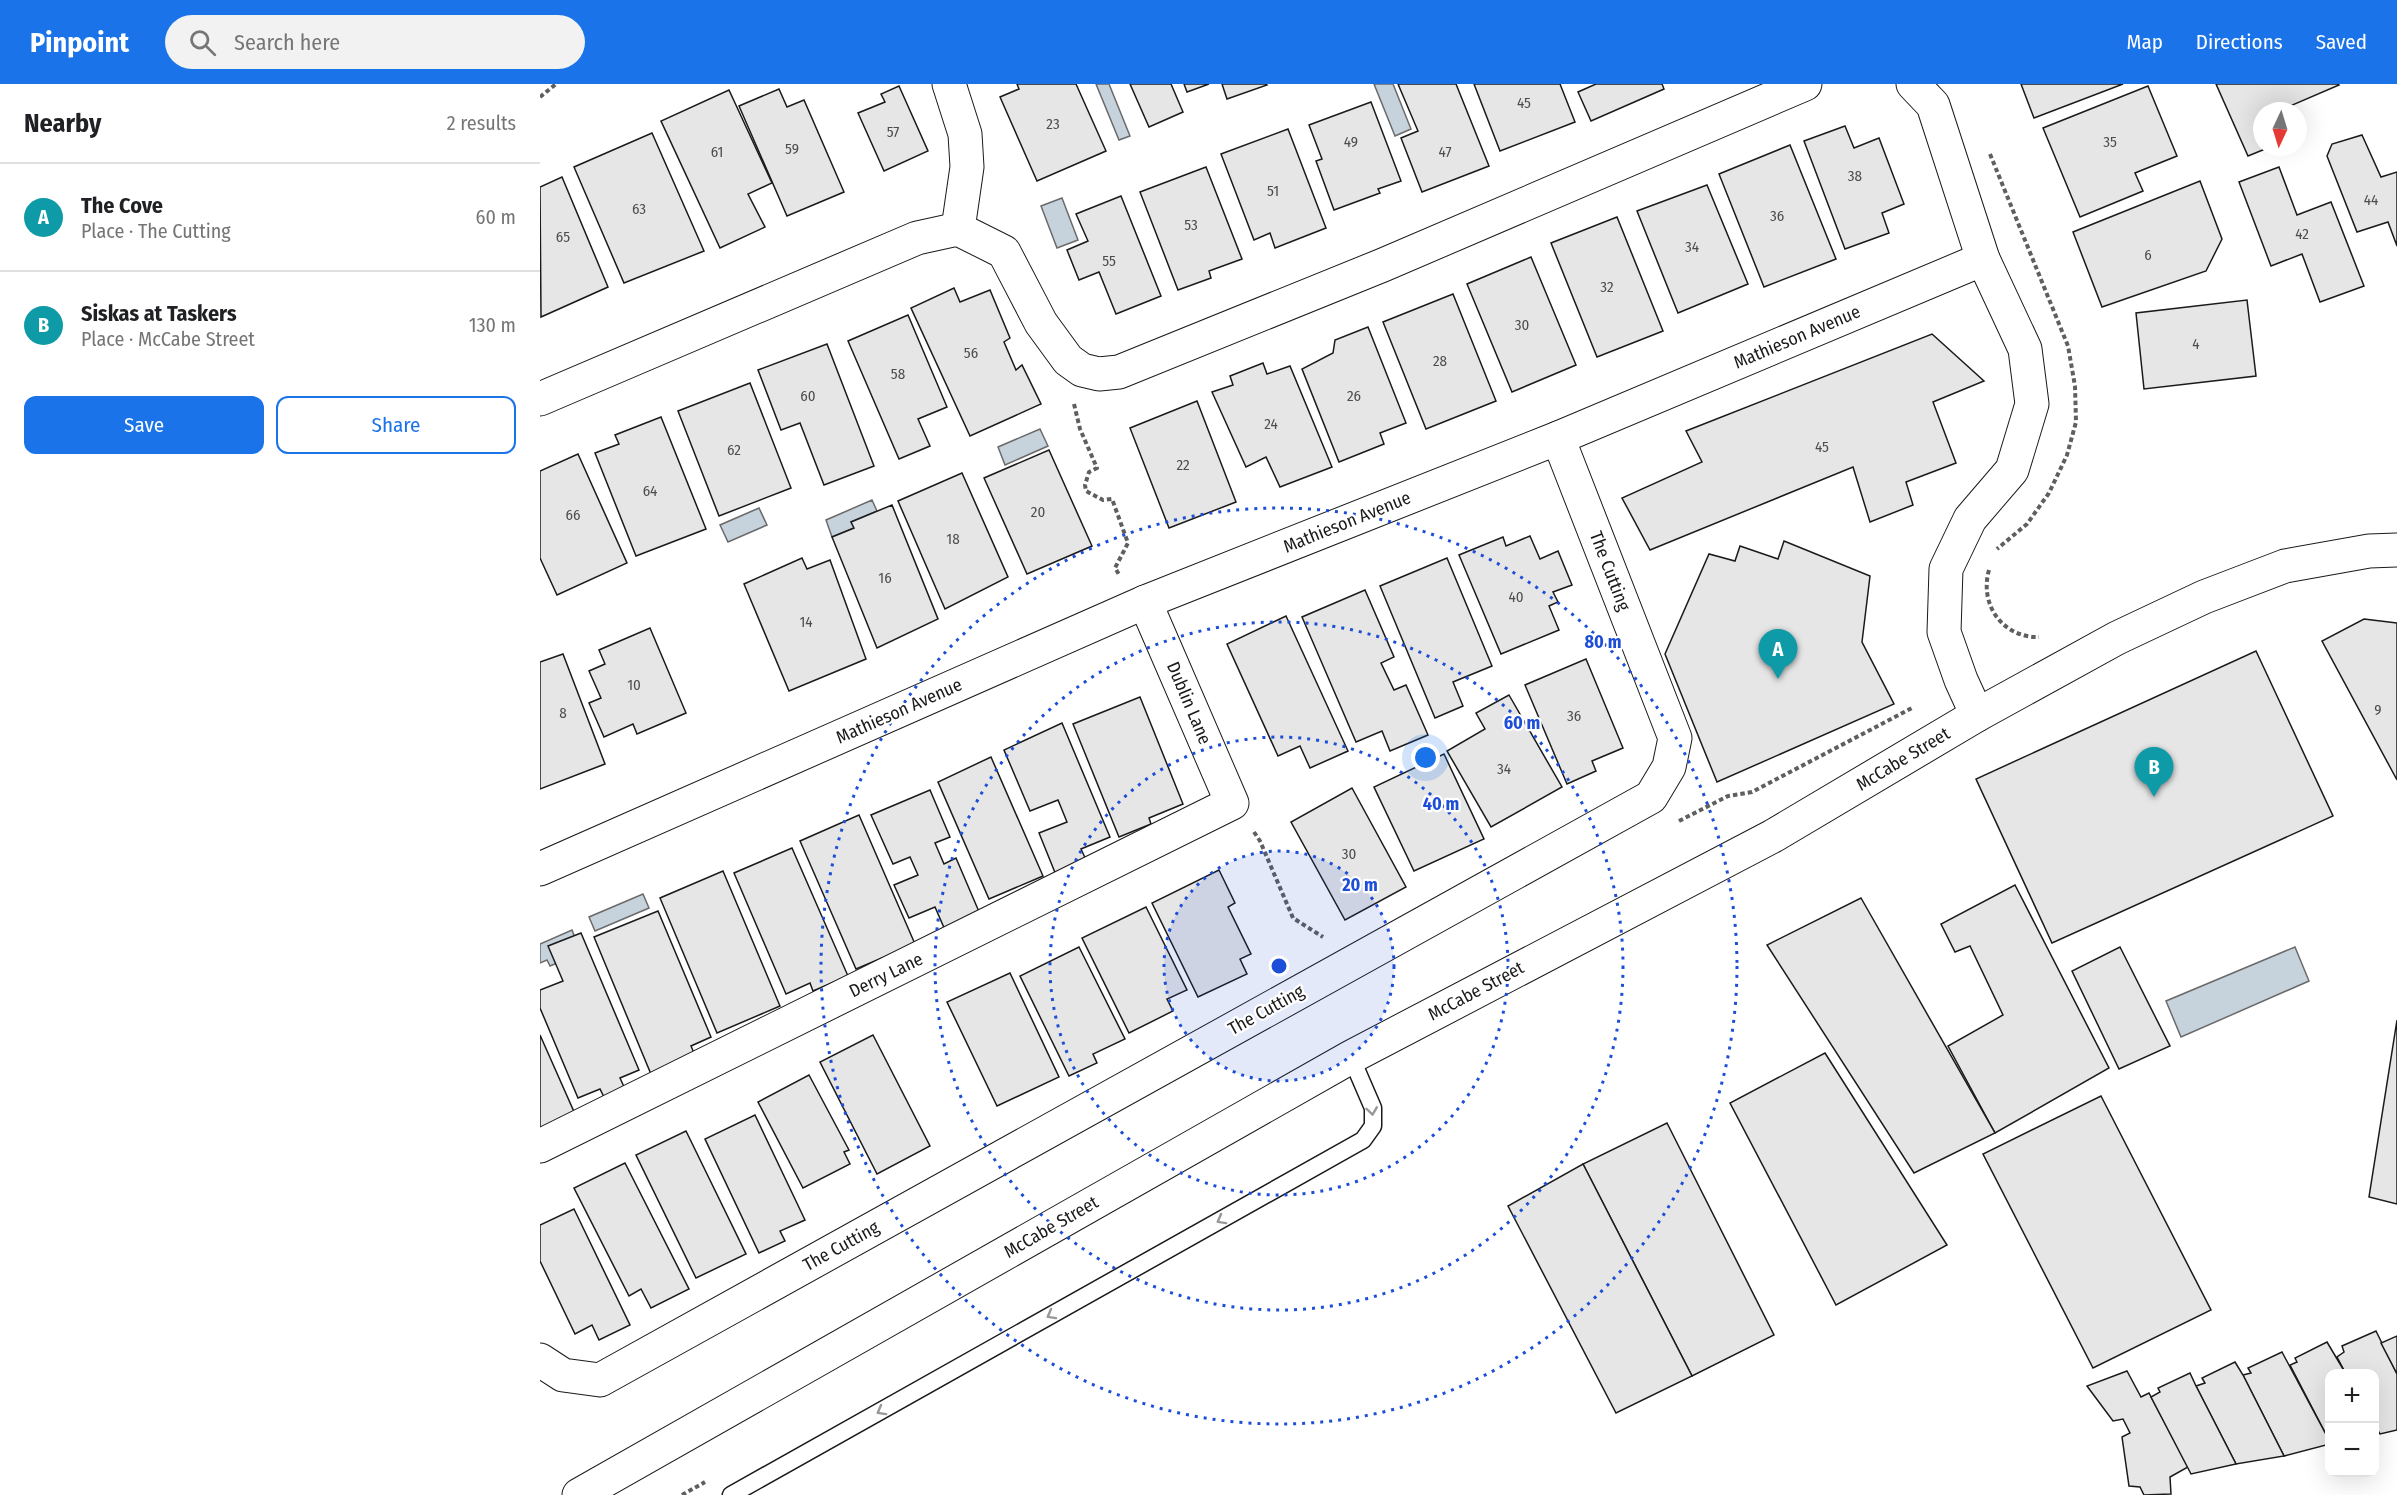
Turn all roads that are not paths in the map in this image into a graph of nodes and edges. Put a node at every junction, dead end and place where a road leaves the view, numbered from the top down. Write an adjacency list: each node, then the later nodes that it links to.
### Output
1 (949, 84): 4 (street)
2 (1805, 84): 4 (street)
3 (1913, 84): 5 (street)
4 (958, 229): 6 (street)
5 (1983, 259): 7 (street, Mathieson Avenue); 10 (street)
6 (540, 399)
7 (1558, 438): 9 (street, Mathieson Avenue); 15 (street, The Cutting)
8 (2397, 550): 10 (street, McCabe Street)
9 (1145, 602): 11 (street, Dublin Lane); 12 (street, Mathieson Avenue)
10 (1977, 715): 13 (street, McCabe Street)
11 (1232, 803): 14 (street, Derry Lane)
12 (540, 869)
13 (1351, 1057): 16 (street, McCabe Street); 17 (lane, one-way to 17)
14 (540, 1146)
15 (540, 1360)
16 (579, 1495)
17 (731, 1495)

